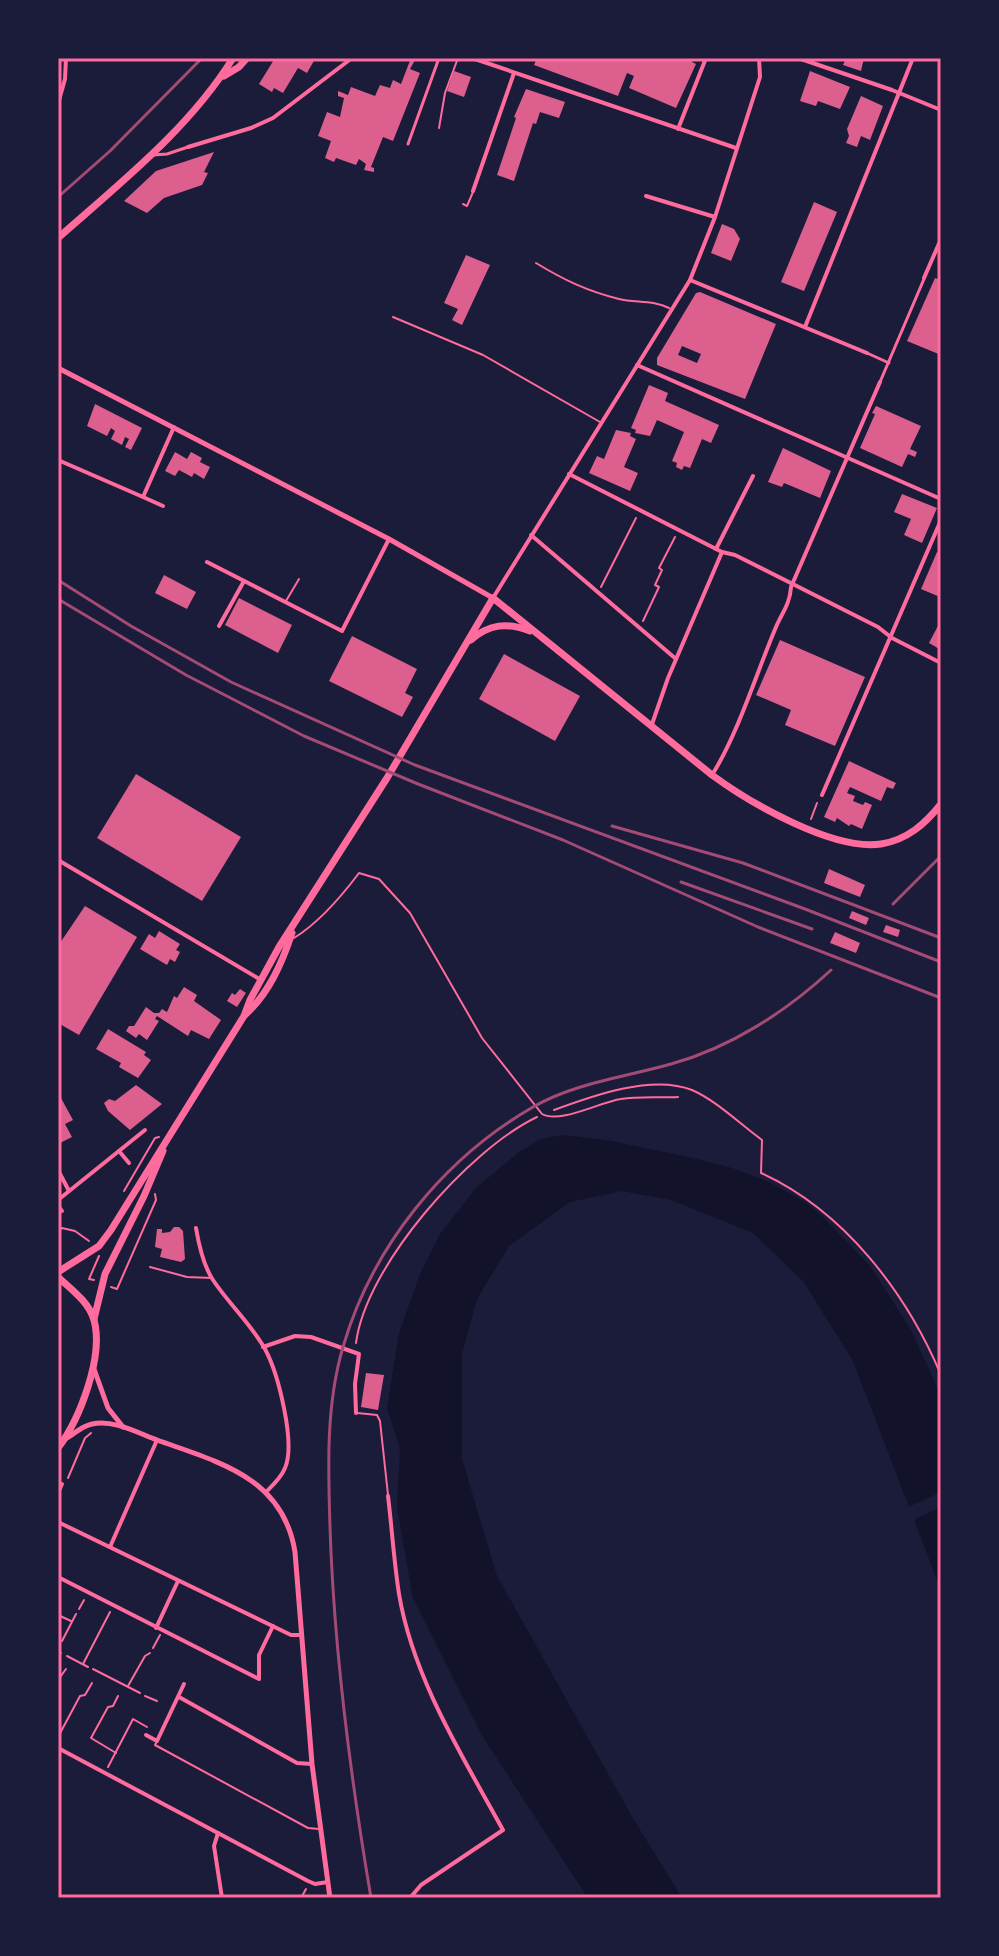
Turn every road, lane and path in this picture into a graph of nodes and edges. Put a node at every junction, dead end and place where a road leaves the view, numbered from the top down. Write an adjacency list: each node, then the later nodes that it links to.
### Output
1 (66, 58): 15 (street)
2 (233, 58): 13 (highway)
3 (247, 58): 13 (highway)
4 (352, 58): 20 (street)
5 (439, 58): 19 (street)
6 (458, 58): 17 (lane)
7 (472, 58): 12 (street)
8 (706, 58): 18 (street)
9 (759, 58): 21 (street)
10 (798, 58): 14 (street)
11 (913, 58): 14 (street)
12 (514, 73): 18 (street); 24 (street)
13 (222, 77): 22 (highway)
14 (899, 93): 16 (street); 36 (street)
15 (58, 104)
16 (941, 110)
17 (439, 128)
18 (678, 129): 21 (street)
19 (408, 144)
20 (188, 147): 22 (street)
21 (736, 148): 28 (street)
22 (151, 155): 29 (highway)
23 (470, 179): 24 (street)
24 (477, 182): 25 (street)
25 (473, 191): 27 (lane)
26 (646, 196): 28 (street)
27 (463, 204)
28 (715, 217): 33 (street)
29 (58, 238)
30 (941, 239): 32 (street)
31 (536, 263): 34 (lane)
32 (924, 278): 38 (street)
33 (690, 280): 34 (street); 36 (street)
34 (672, 310): 39 (street)
35 (393, 317): 42 (lane)
36 (805, 327): 37 (street)
37 (867, 353): 38 (street)
38 (889, 363): 41 (street)
39 (637, 365): 42 (street); 44 (street)
40 (58, 368): 43 (street)
41 (880, 382): 44 (street)
42 (601, 422): 46 (street)
43 (174, 427): 48 (street); 55 (street)
44 (846, 459): 49 (street); 60 (street)
45 (58, 460): 48 (street)
46 (569, 474): 53 (street); 56 (street)
47 (753, 476): 56 (street)
48 (143, 497): 50 (street)
49 (941, 499)
50 (163, 506)
51 (941, 520): 67 (street)
52 (633, 524): 61 (path)
53 (531, 535): 61 (street); 62 (street)
54 (676, 536): 65 (path)
55 (389, 539): 62 (street); 63 (street)
56 (719, 550): 60 (street); 69 (street)
57 (207, 562): 59 (street)
58 (299, 579): 63 (lane)
59 (244, 581): 63 (street); 64 (street)
60 (793, 584): 67 (street); 72 (street)
61 (598, 591): 65 (street)
62 (493, 598): 66 (highway); 68 (highway)
63 (285, 602)
64 (219, 626)
65 (639, 626): 69 (street)
66 (535, 633): 68 (highway); 71 (highway)
67 (892, 638): 70 (street); 73 (street)
68 (462, 651): 77 (highway)
69 (676, 659): 71 (street)
70 (941, 663)
71 (651, 728): 72 (highway)
72 (712, 775): 74 (highway)
73 (822, 795): 75 (path)
74 (941, 804)
75 (811, 820)
76 (58, 860): 80 (street)
77 (295, 923): 78 (highway); 79 (highway)
78 (289, 941): 79 (lane); 81 (highway); 83 (lane)
79 (279, 947): 80 (highway)
80 (261, 980): 81 (highway)
81 (244, 1016): 85 (highway)
82 (678, 1097): 83 (lane)
83 (542, 1114): 103 (path); 105 (path)
84 (145, 1130): 87 (street)
85 (170, 1133): 98 (highway); 101 (highway)
86 (155, 1138): 90 (path)
87 (119, 1151): 88 (street); 91 (street)
88 (129, 1163)
89 (58, 1170): 91 (street)
90 (125, 1189)
91 (69, 1191): 93 (street)
92 (156, 1200): 100 (path)
93 (59, 1205)
94 (196, 1228): 99 (street)
95 (58, 1231): 96 (path)
96 (96, 1236)
97 (150, 1267): 99 (lane)
98 (58, 1275): 101 (highway)
99 (212, 1278): 102 (street)
100 (117, 1289)
101 (94, 1319): 104 (highway)
102 (263, 1347): 103 (street); 113 (street)
103 (355, 1352): 106 (street)
104 (93, 1368): 107 (street); 109 (highway)
105 (941, 1375)
106 (356, 1413): 115 (lane)
107 (124, 1427): 109 (street); 110 (street)
108 (91, 1433): 112 (path)
109 (64, 1440): 111 (highway)
110 (157, 1440): 113 (street); 117 (street)
111 (58, 1448)
112 (62, 1484): 114 (street)
113 (266, 1492): 128 (street)
114 (58, 1493)
115 (388, 1496): 167 (street)
116 (58, 1522): 117 (street)
117 (110, 1547): 119 (street)
118 (58, 1577): 120 (street)
119 (178, 1581): 126 (street); 127 (street)
120 (88, 1593): 121 (street); 122 (path)
121 (114, 1606): 127 (street); 135 (path)
122 (79, 1609)
123 (76, 1614): 125 (path)
124 (58, 1615): 125 (path)
125 (72, 1622): 129 (path)
126 (273, 1626): 127 (street); 128 (street)
127 (159, 1630): 130 (path)
128 (300, 1635): 158 (street)
129 (62, 1641)
130 (153, 1648)
131 (150, 1653): 144 (path)
132 (67, 1656): 133 (path)
133 (72, 1659): 134 (path); 135 (path)
134 (69, 1664)
135 (83, 1664): 136 (path)
136 (88, 1667)
137 (66, 1669): 141 (path)
138 (93, 1669): 139 (path)
139 (98, 1672): 140 (path); 144 (path)
140 (95, 1677)
141 (58, 1680)
142 (92, 1683): 152 (path)
143 (184, 1684): 149 (street)
144 (126, 1686): 145 (path); 146 (path)
145 (121, 1691)
146 (140, 1693)
147 (118, 1696): 157 (path)
148 (145, 1696): 150 (path)
149 (179, 1697): 155 (street); 158 (street)
150 (157, 1701)
151 (58, 1722): 152 (path)
152 (64, 1725): 154 (path)
153 (146, 1735): 155 (street); 157 (path)
154 (58, 1737)
155 (157, 1741): 160 (lane)
156 (58, 1748): 159 (street)
157 (116, 1753): 159 (path)
158 (312, 1764): 160 (street)
159 (105, 1773): 161 (street)
160 (320, 1829): 162 (street)
161 (218, 1833): 162 (street); 164 (street)
162 (328, 1882): 166 (street)
163 (306, 1889): 165 (path)
164 (222, 1898)
165 (301, 1898)
166 (330, 1898)
167 (410, 1898)

